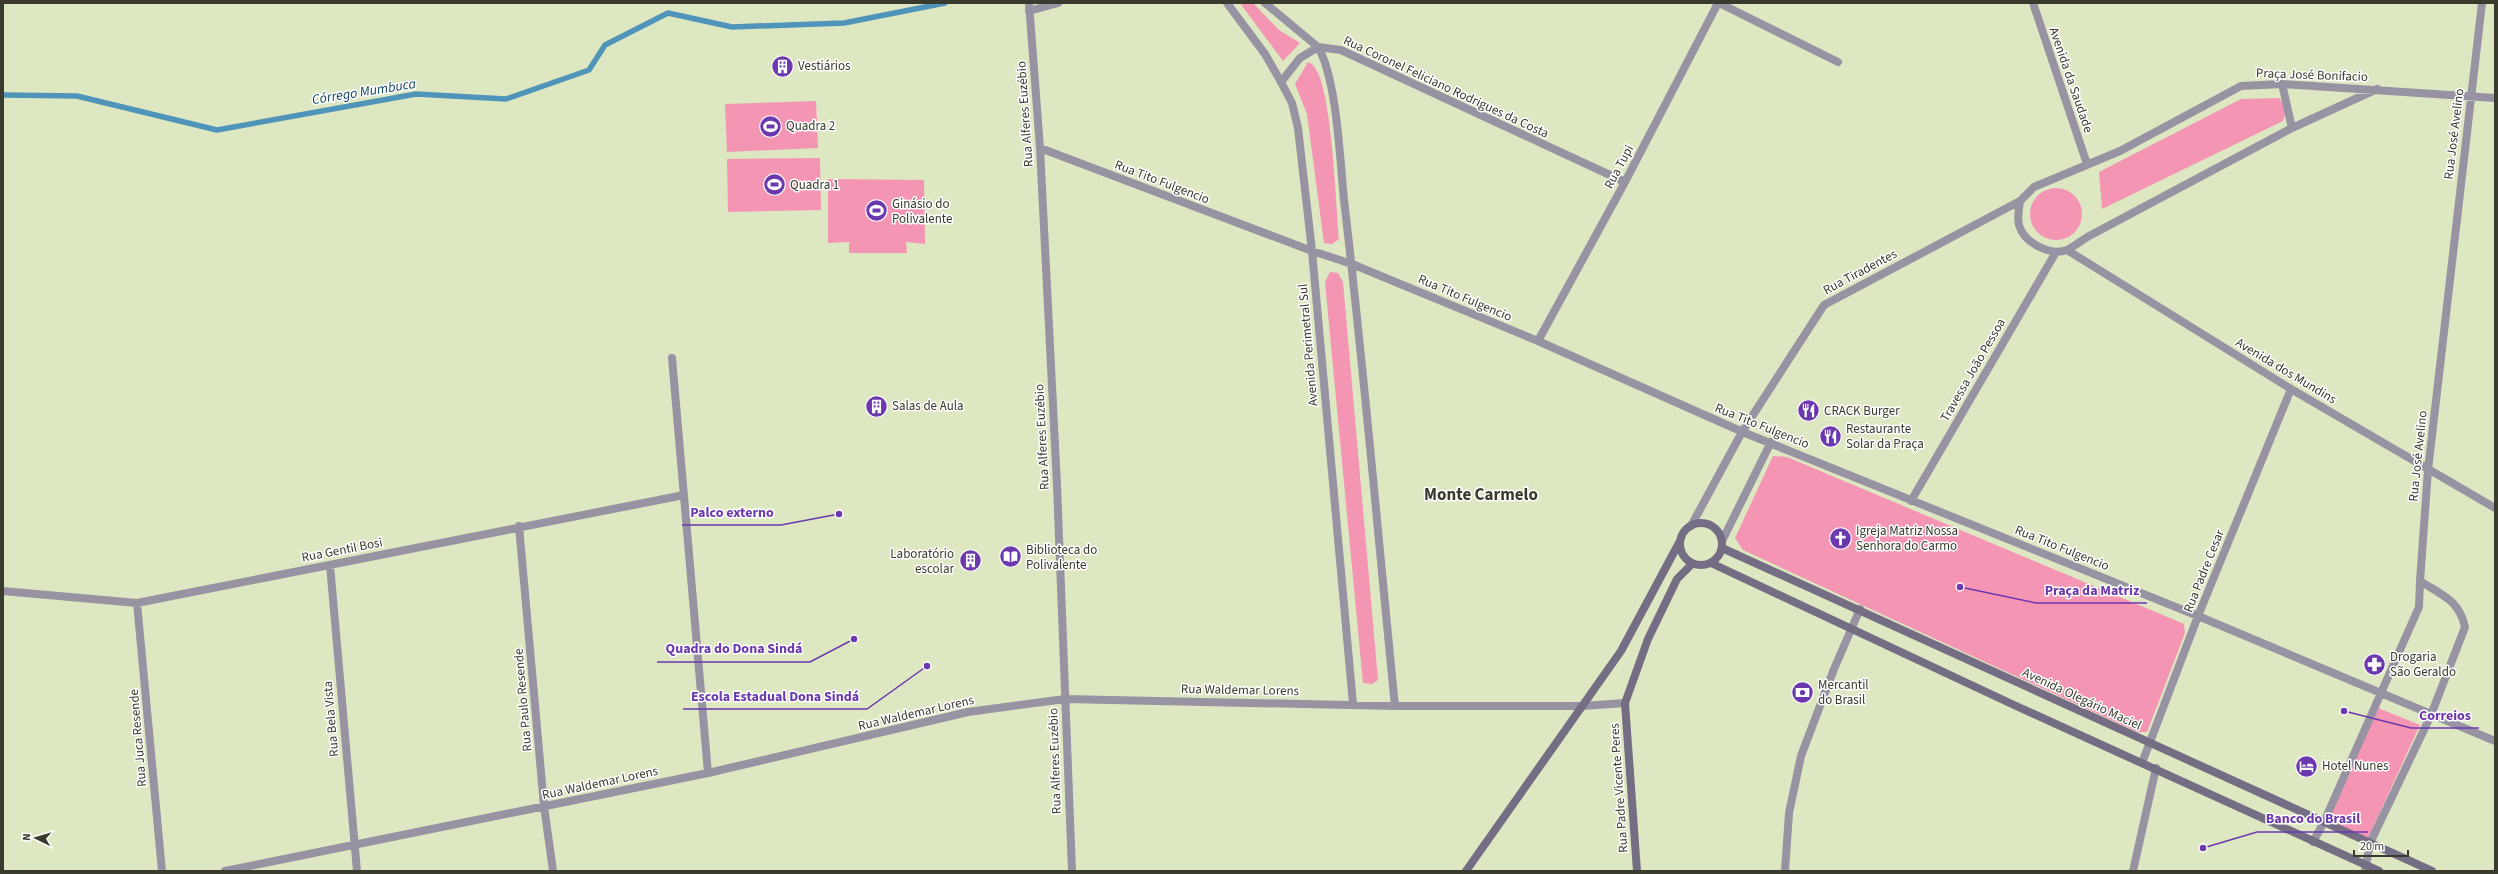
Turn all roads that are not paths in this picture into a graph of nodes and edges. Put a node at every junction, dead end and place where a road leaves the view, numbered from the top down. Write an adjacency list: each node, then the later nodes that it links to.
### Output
1 (1058, 3): 7 (street)
2 (1227, 3): 10 (street, Avenida Perimetral Sul)
3 (1265, 3): 8 (street, Rua Coronel Feliciano Rodrigues da Costa)
4 (1718, 3): 9 (street); 18 (street, Rua Tupi)
5 (2033, 3): 17 (street, Avenida da Saudade)
6 (2482, 3): 13 (street, Rua José Avelino)
7 (1029, 7): 16 (street, Rua Alferes Euzébio)
8 (1318, 46): 10 (street); 18 (street, Rua Coronel Feliciano Rodrigues da Costa); 23 (street)
9 (1838, 62)
10 (1281, 82): 21 (street, Avenida Perimetral Sul)
11 (2282, 84): 12 (street, Praça José Bonifacio); 15 (street); 17 (street, Praça José Bonifacio)
12 (2376, 89): 13 (street); 15 (street, Praça José Bonifacio)
13 (2470, 95): 14 (street); 29 (street, Rua José Avelino)
14 (2495, 98)
15 (2292, 128): 20 (street, Praça José Bonifacio)
16 (1040, 148): 21 (street, Rua Tito Fulgencio); 47 (street, Rua Alferes Euzébio)
17 (2087, 164): 19 (street, Praça José Bonifacio)
18 (1625, 182): 24 (street, Rua Tupi)
19 (2020, 201): 22 (street, Praça José Bonifacio); 27 (street, Rua Tiradentes)
20 (2067, 250): 22 (street, Praça José Bonifacio); 26 (street, Avenida dos Mundins)
21 (1312, 251): 23 (street, Rua Tito Fulgencio); 49 (street, Avenida Perimetral Sul)
22 (2056, 252): 31 (street, Travessa João Pessoa)
23 (1352, 264): 24 (street, Rua Tito Fulgencio); 50 (street)
24 (1538, 341): 27 (street, Rua Tito Fulgencio)
25 (672, 358): 30 (street)
26 (2291, 389): 29 (street, Avenida dos Mundins); 44 (street, Rua Padre Cesar)
27 (1742, 432): 28 (street, Rua Tito Fulgencio); 34 (street, Rua Tiradentes)
28 (1772, 442): 31 (street, Rua Tito Fulgencio); 36 (street)
29 (2428, 470): 32 (street, Avenida dos Mundins); 40 (street, Rua José Avelino)
30 (684, 495): 33 (street, Rua Gentil Bosi); 57 (street)
31 (1911, 501): 44 (street, Rua Tito Fulgencio)
32 (2495, 508)
33 (519, 526): 39 (street, Rua Gentil Bosi); 58 (street, Rua Paulo Resende)
34 (1691, 526): 35 (main road); 36 (main road)
35 (1680, 541): 38 (main road); 51 (main road)
36 (1722, 544): 37 (main road); 43 (main road, Avenida Olegário Maciel)
37 (1711, 563): 38 (main road); 45 (main road)
38 (1692, 564): 48 (main road)
39 (330, 565): 42 (street, Rua Gentil Bosi); 62 (street, Rua Bela Vista)
40 (2420, 581): 46 (street, Rua José Avelino); 52 (street)
41 (3, 592): 42 (street, Rua Gentil Bosi)
42 (137, 603): 64 (street, Rua Juca Resende)
43 (1860, 610): 45 (street); 54 (main road, Avenida Olegário Maciel)
44 (2198, 616): 46 (street, Rua Tito Fulgencio); 54 (street, Rua Padre Cesar)
45 (1851, 628): 55 (main road); 71 (street)
46 (2382, 693): 52 (street, Rua Tito Fulgencio); 59 (street, Rua José Avelino)
47 (1065, 699): 49 (street, Rua Waldemar Lorens); 57 (street, Rua Waldemar Lorens); 68 (street, Rua Alferes Euzébio)
48 (1625, 703): 51 (street, Rua Waldemar Lorens); 70 (main road, Rua Padre Vicente Peres)
49 (1353, 704): 50 (street, Rua Waldemar Lorens)
50 (1395, 706): 51 (street, Rua Waldemar Lorens)
51 (1582, 706): 69 (main road)
52 (2431, 715): 53 (street, Rua Tito Fulgencio); 61 (street)
53 (2495, 741)
54 (2150, 744): 55 (street, Rua Padre Cesar); 59 (main road, Avenida Olegário Maciel)
55 (2142, 763): 56 (main road)
56 (2156, 768): 60 (main road); 72 (street)
57 (708, 773): 58 (street, Rua Waldemar Lorens)
58 (544, 806): 62 (street, Rua Waldemar Lorens); 67 (street, Rua Paulo Resende)
59 (2324, 822): 60 (street, Rua José Avelino); 61 (main road, Avenida Olegário Maciel)
60 (2312, 842): 63 (main road)
61 (2370, 843): 63 (street); 74 (main road, Avenida Olegário Maciel)
62 (354, 846): 65 (street, Rua Waldemar Lorens); 66 (street, Rua Bela Vista)
63 (2365, 868): 73 (main road)
64 (162, 871)
65 (225, 871)
66 (357, 871)
67 (553, 871)
68 (1072, 871)
69 (1466, 871)
70 (1637, 871)
71 (1785, 871)
72 (2133, 871)
73 (2379, 871)
74 (2432, 871)

